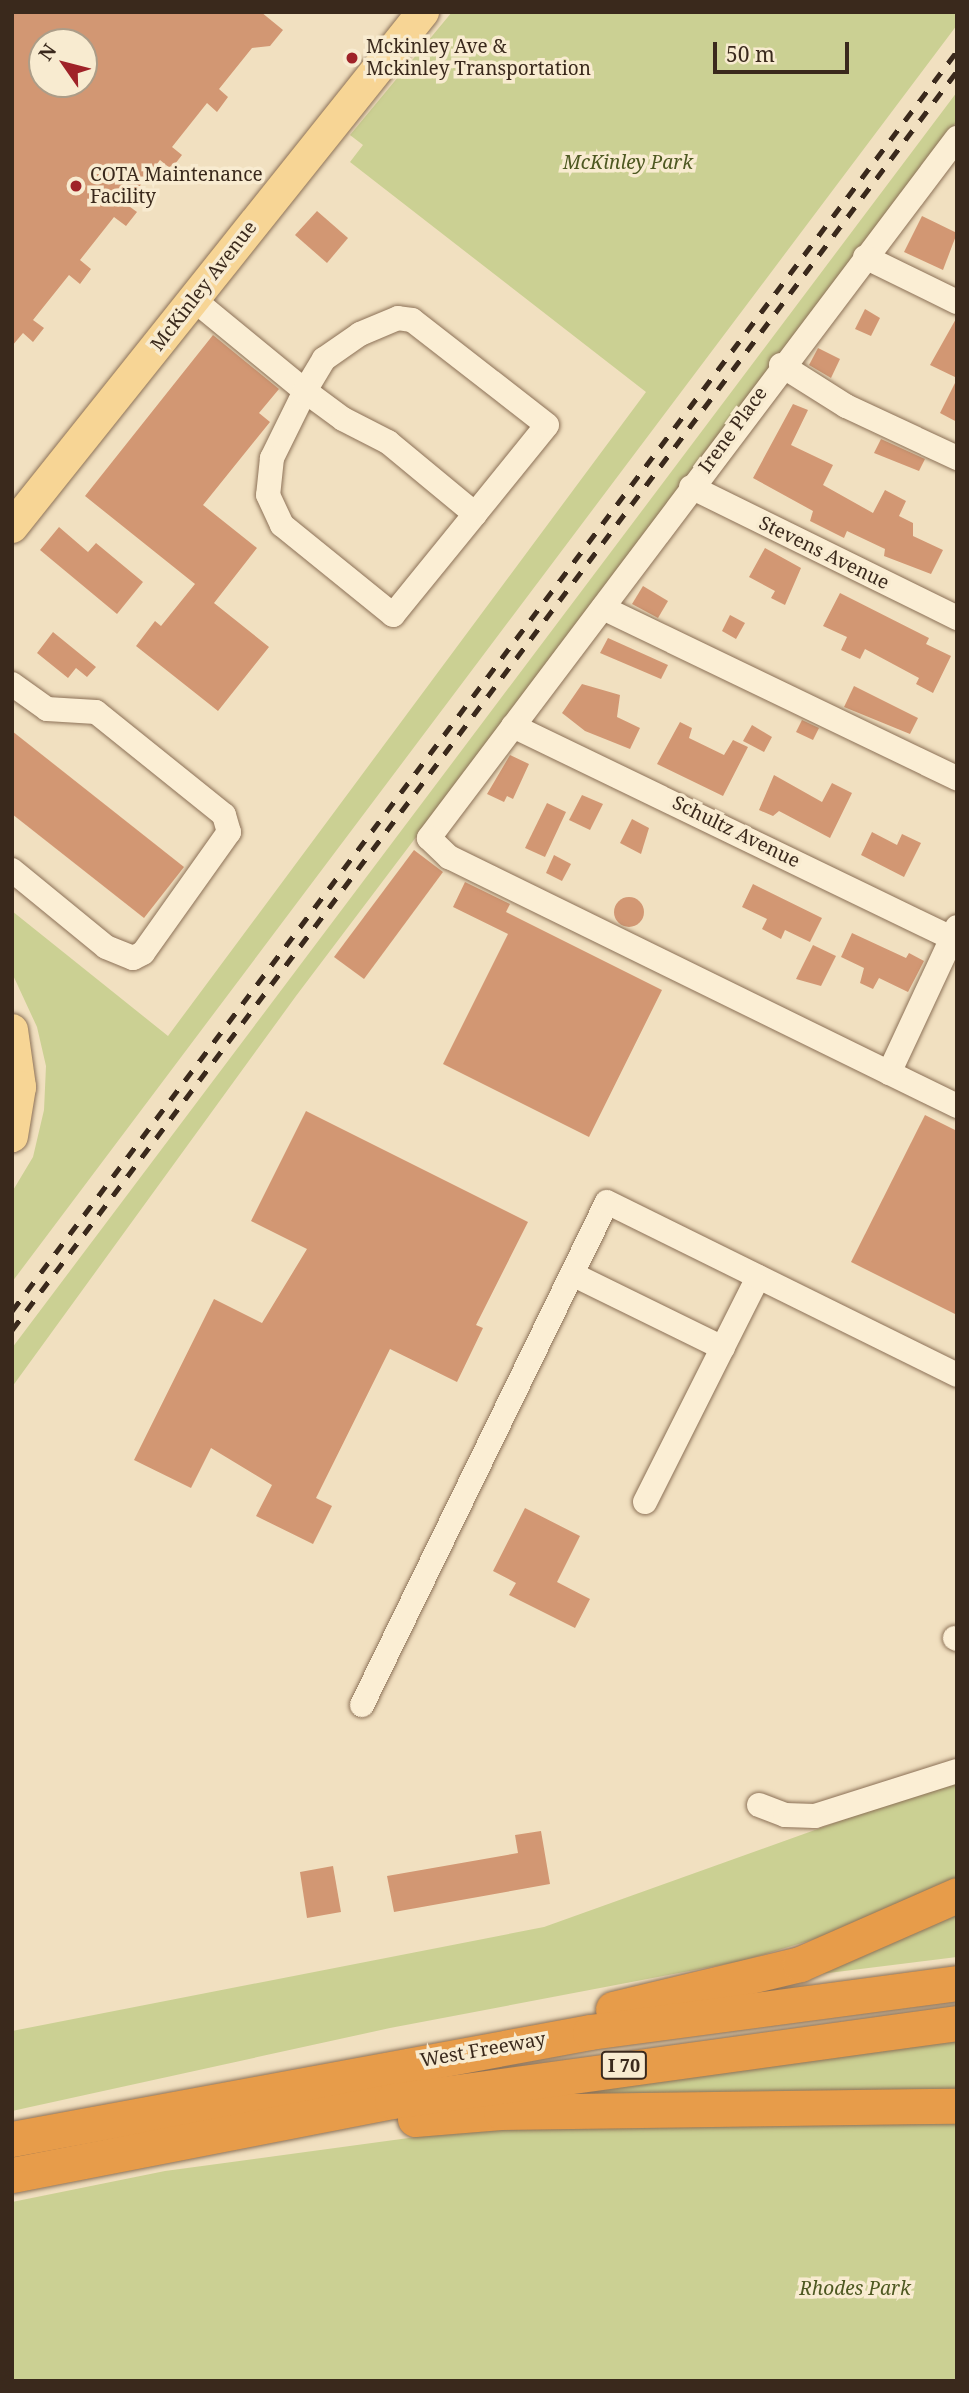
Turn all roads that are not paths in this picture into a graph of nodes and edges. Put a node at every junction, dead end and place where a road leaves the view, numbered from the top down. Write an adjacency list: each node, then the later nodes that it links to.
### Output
1 (423, 12): 4 (main road, McKinley Avenue)
2 (956, 139): 3 (street, Irene Place)
3 (866, 257): 5 (street); 6 (street, Irene Place)
4 (193, 299): 7 (street); 11 (main road, McKinley Avenue)
5 (957, 302)
6 (781, 365): 8 (street); 9 (street, Irene Place)
7 (305, 391): 10 (street); 10 (street); 10 (street)
8 (957, 458)
9 (691, 487): 12 (street, Irene Place); 13 (street, Stevens Avenue)
10 (475, 514)
11 (12, 527)
12 (603, 608): 15 (street, Irene Place); 16 (street)
13 (957, 618)
14 (12, 684): 17 (street)
15 (513, 726): 18 (street, Schultz Avenue); 20 (street, Irene Place)
16 (957, 778)
17 (12, 870)
18 (955, 936): 20 (street)
19 (12, 1030): 22 (main road)
20 (889, 1073): 21 (street)
21 (957, 1106)
22 (12, 1136)
23 (572, 1274): 24 (street); 25 (street); 28 (street)
24 (758, 1277): 25 (street); 26 (street)
25 (723, 1348): 27 (street)
26 (957, 1376)
27 (645, 1502)
28 (362, 1705)
29 (957, 1771): 30 (street)
30 (759, 1805)
31 (957, 1895): 34 (highway)
32 (957, 1983): 34 (highway, West Freeway / I 70)
33 (957, 2023): 36 (highway, West Freeway / I 70)
34 (371, 2068): 37 (highway, West Freeway / I 70)
35 (957, 2106): 36 (highway)
36 (293, 2119): 38 (highway, West Freeway / I 70)
37 (12, 2139)
38 (12, 2175)

